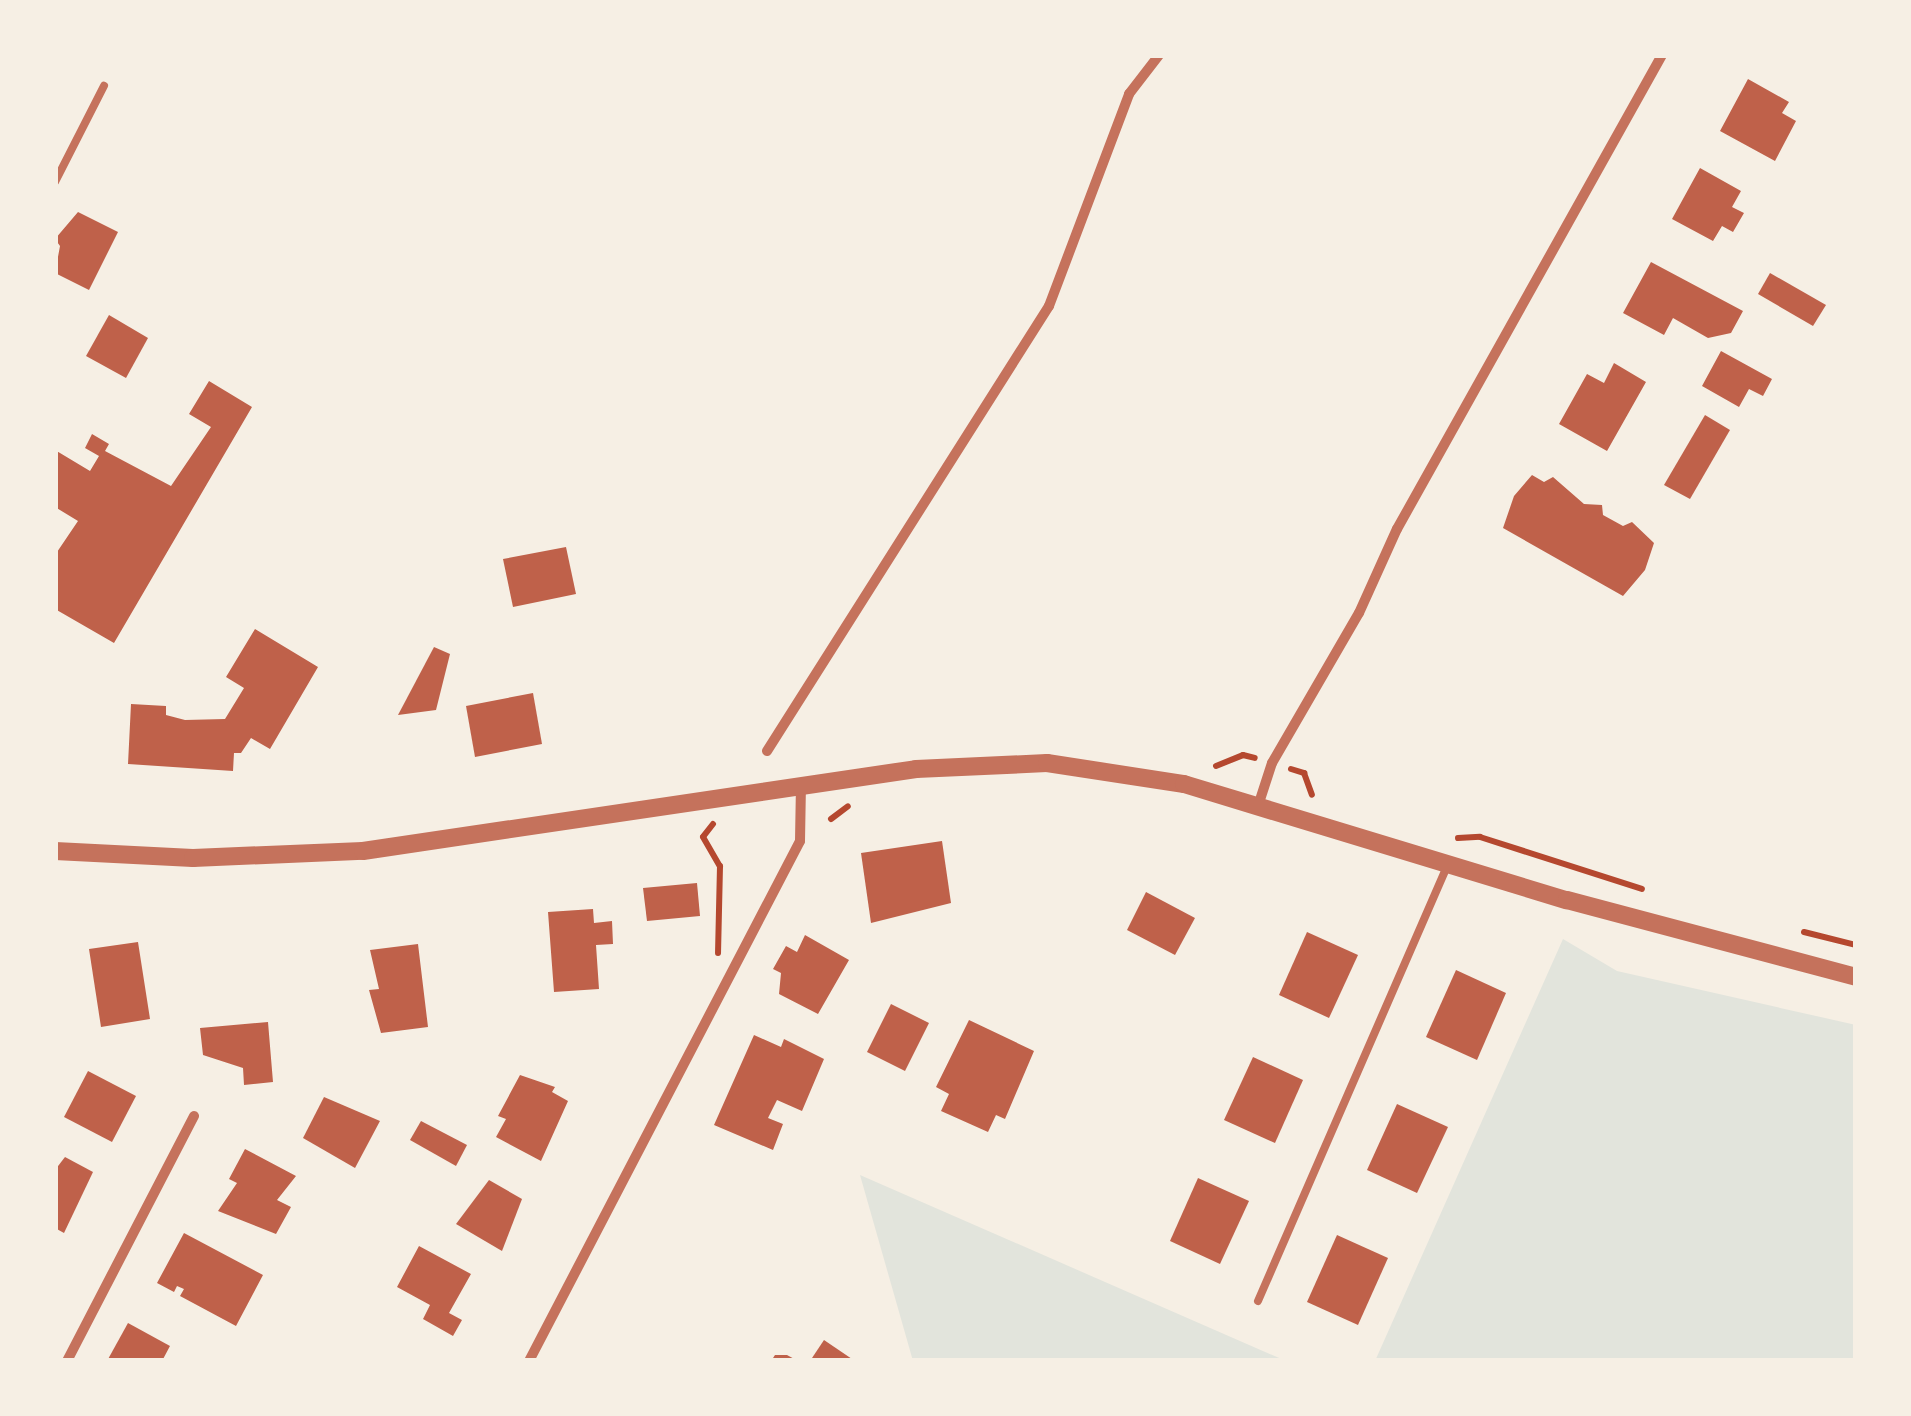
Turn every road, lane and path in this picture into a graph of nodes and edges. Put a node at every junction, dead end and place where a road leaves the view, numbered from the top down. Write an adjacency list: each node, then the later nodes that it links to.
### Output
1 (1159, 55): 5 (street)
2 (1662, 55): 6 (street)
3 (104, 86): 4 (lane)
4 (55, 182)
5 (766, 750)
6 (1272, 763): 9 (path); 10 (street)
7 (801, 785): 10 (street); 14 (street); 20 (street)
8 (857, 801): 11 (path)
9 (1319, 801)
10 (1258, 806): 15 (street)
11 (832, 820)
12 (703, 837): 20 (path)
13 (1453, 838): 16 (path)
14 (55, 851)
15 (1448, 863): 19 (street); 22 (lane)
16 (1660, 894)
17 (1791, 930): 18 (path)
18 (1856, 945)
19 (1856, 977)
20 (725, 984): 24 (street)
21 (194, 1116): 23 (street)
22 (1258, 1300)
23 (66, 1361)
24 (529, 1361)

